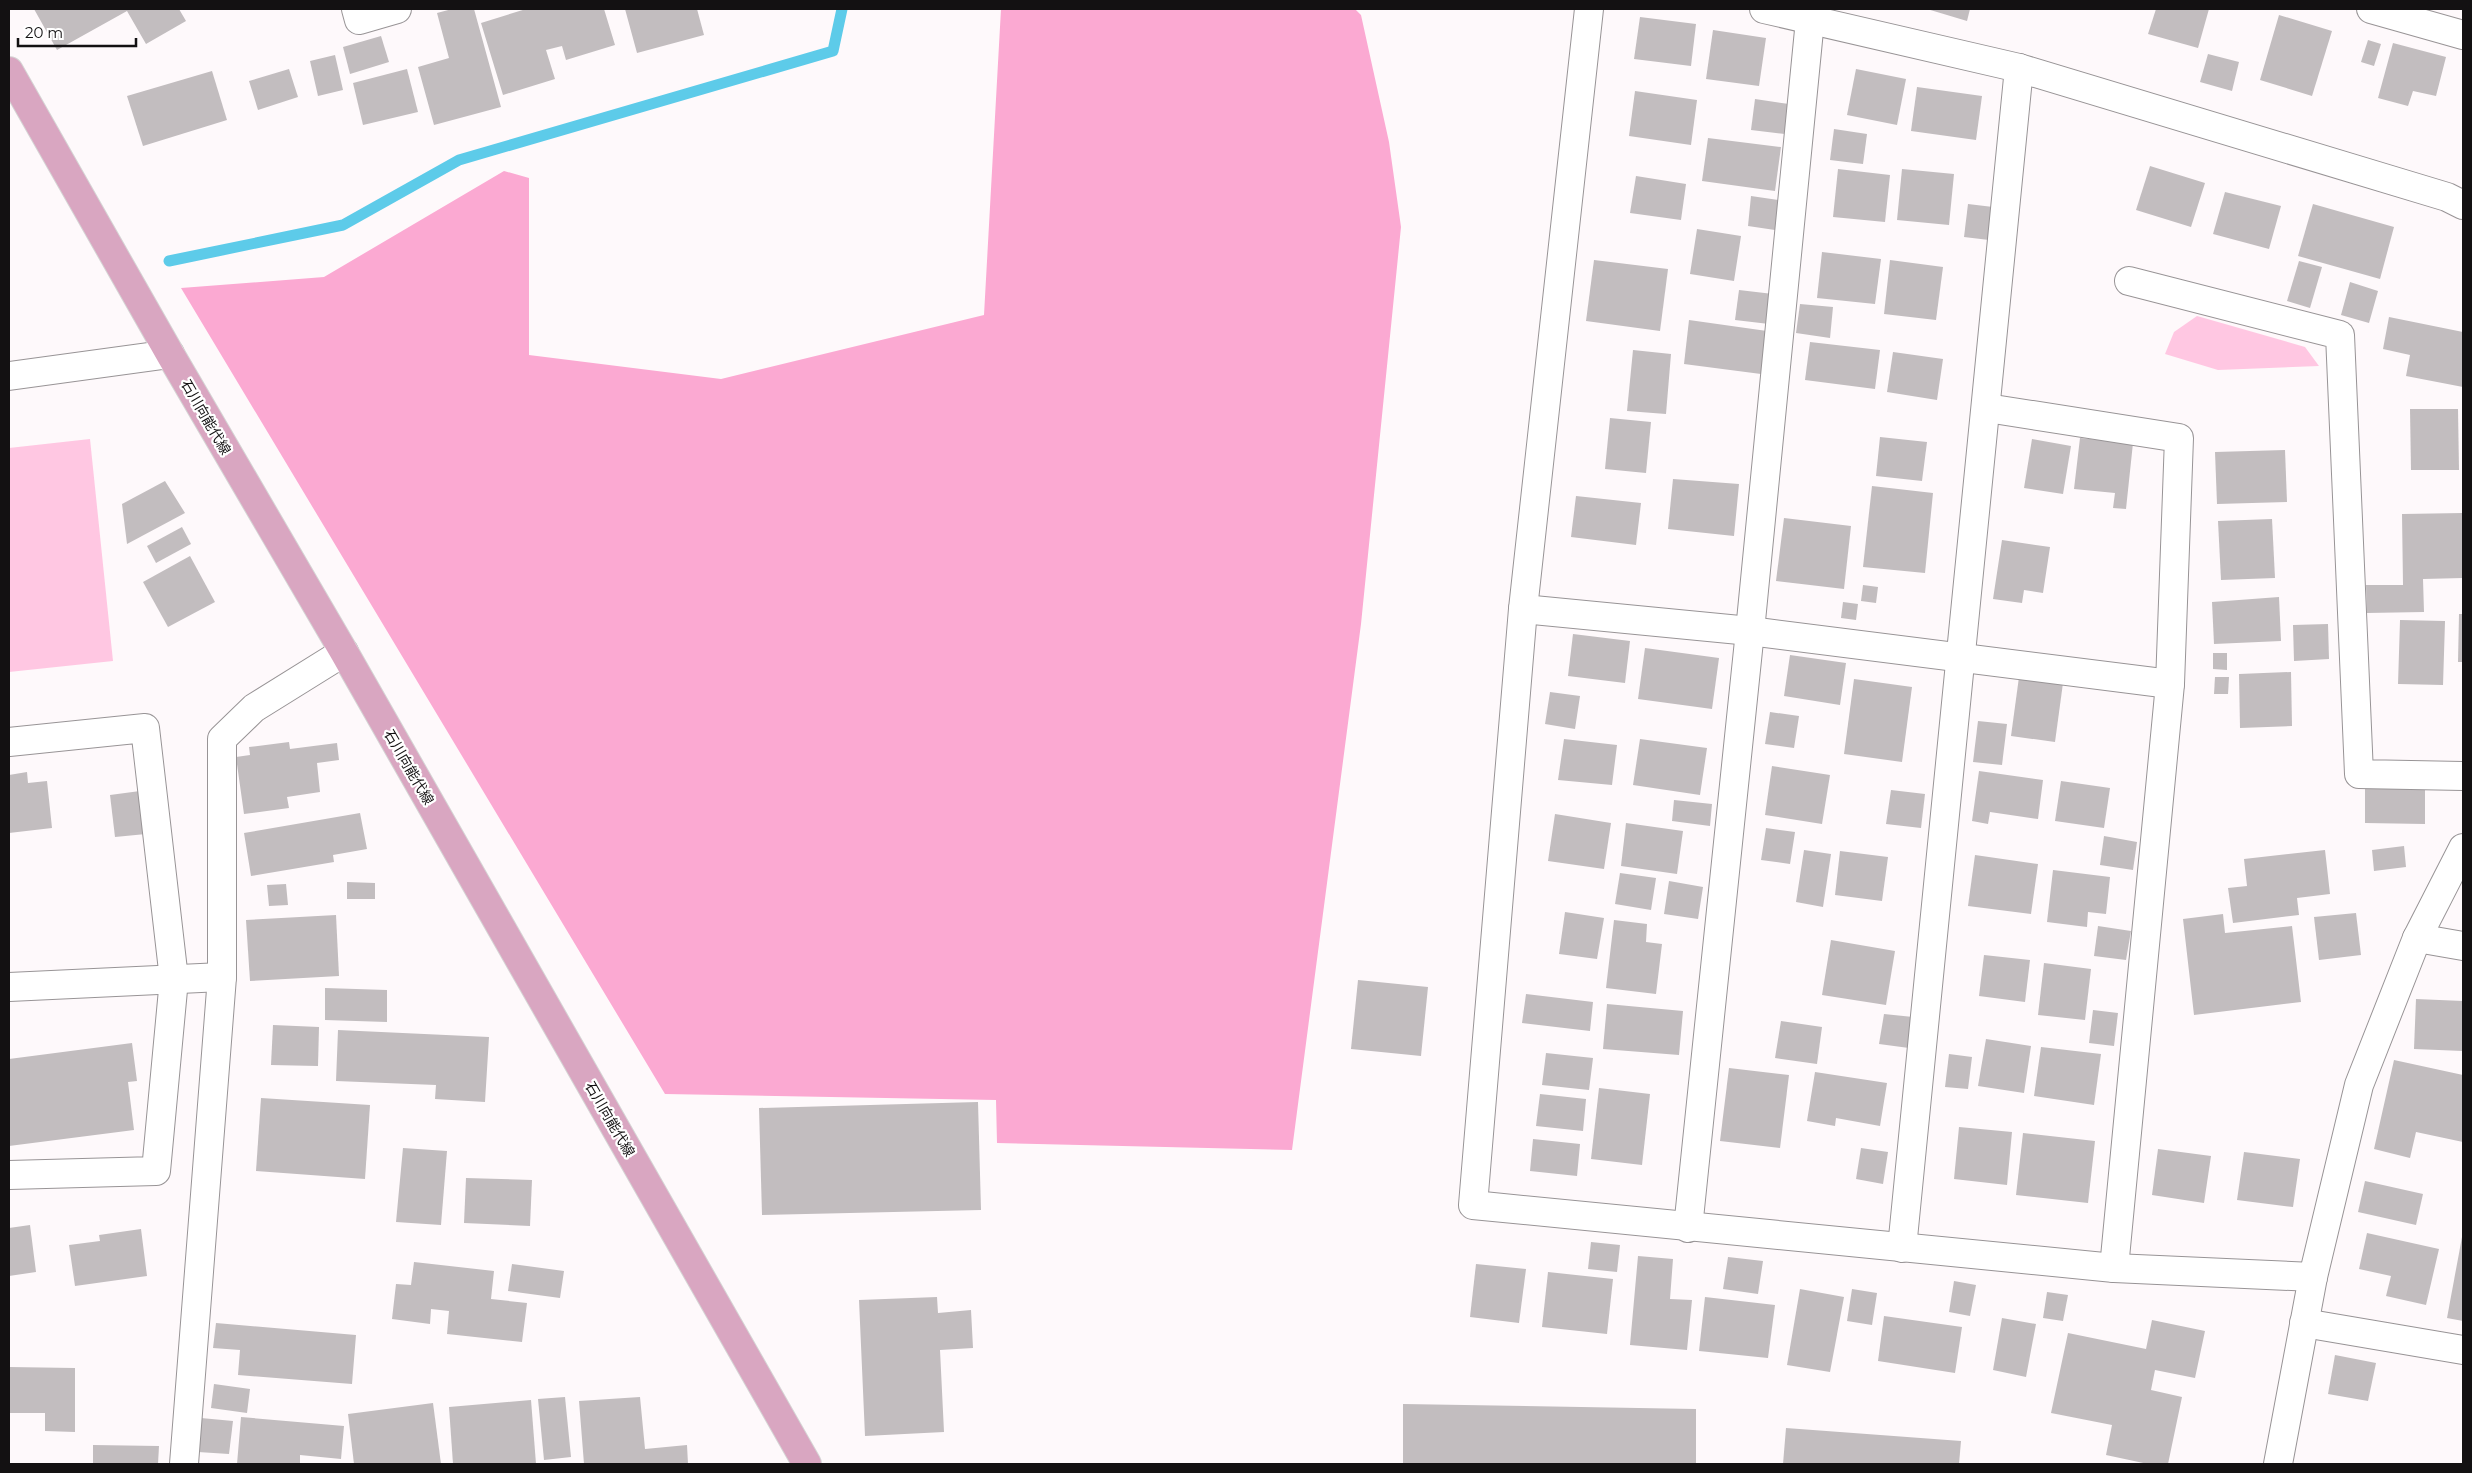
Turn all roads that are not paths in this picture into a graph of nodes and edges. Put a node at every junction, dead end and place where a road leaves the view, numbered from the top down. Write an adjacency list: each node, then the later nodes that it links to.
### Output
1 (356, 9): 2 (street)
2 (397, 9)
3 (1589, 9): 15 (street)
4 (1764, 9): 6 (street)
5 (2370, 9): 7 (street)
6 (1810, 20): 8 (street); 16 (street)
7 (2453, 24)
8 (2019, 68): 10 (street); 14 (street)
9 (9, 71): 12 (main road, 石川向能代線)
10 (2463, 205)
11 (2129, 281): 21 (street)
12 (170, 354): 13 (street); 17 (main road, 石川向能代線)
13 (9, 376)
14 (1987, 408): 18 (street); 19 (street)
15 (1523, 609): 16 (street); 29 (street)
16 (1750, 631): 18 (street); 29 (street)
17 (344, 652): 25 (street); 36 (main road, 石川向能代線)
18 (1960, 659): 19 (street); 30 (street)
19 (2170, 684): 31 (street)
20 (9, 742): 26 (street)
21 (2463, 776)
22 (2463, 848): 23 (street)
23 (2417, 938): 24 (street); 32 (street)
24 (2463, 946)
25 (222, 977): 26 (street); 35 (street)
26 (174, 978): 27 (street); 28 (street)
27 (9, 987)
28 (9, 1175)
29 (1688, 1228): 30 (street)
30 (1902, 1248): 31 (street)
31 (2114, 1268): 32 (street)
32 (2313, 1277): 33 (street)
33 (2304, 1324): 34 (street); 37 (street)
34 (2463, 1350)
35 (184, 1464)
36 (807, 1464)
37 (2278, 1464)

